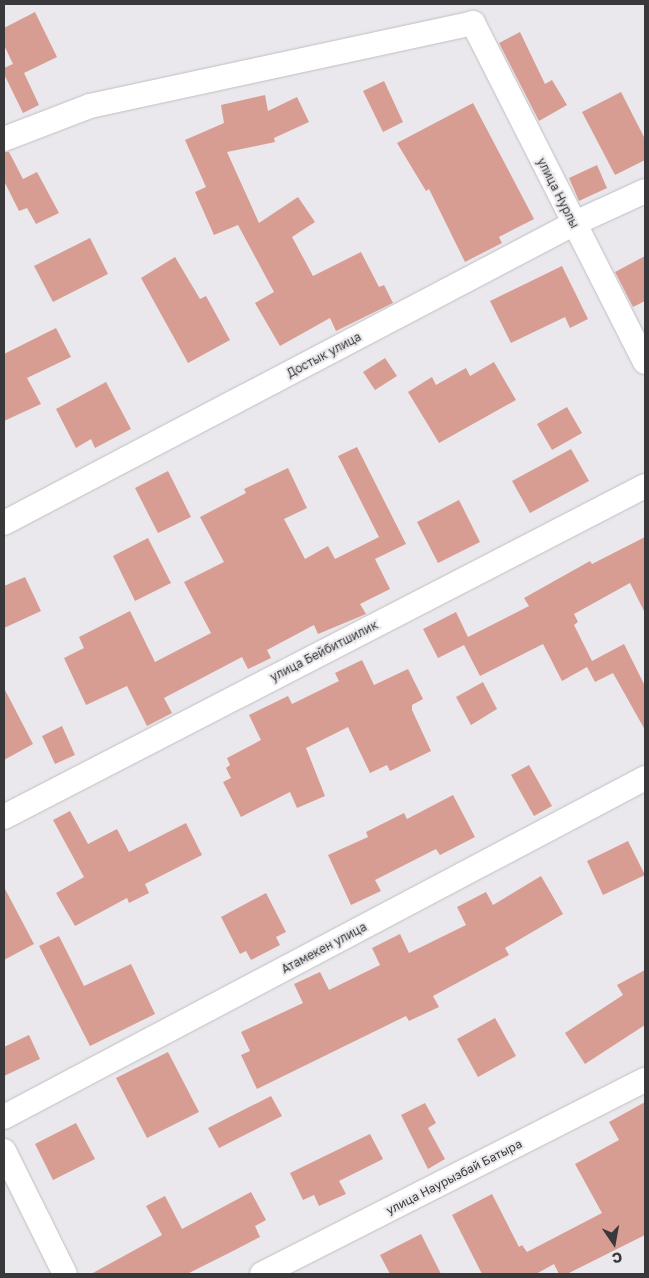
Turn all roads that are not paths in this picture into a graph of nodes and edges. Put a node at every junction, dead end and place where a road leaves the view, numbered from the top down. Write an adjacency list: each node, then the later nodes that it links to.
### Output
1 (4, 139): 3 (street, улица Нурлы)
2 (645, 191): 3 (street, Достык улица)
3 (573, 224): 4 (street, улица Нурлы); 6 (street, Достык улица)
4 (645, 362)
5 (645, 486): 8 (street, улица Бейбитшилик)
6 (4, 523)
7 (645, 778): 10 (street, Атамекен улица)
8 (4, 817)
9 (645, 1080): 13 (street, улица Наурызбай Батыра)
10 (4, 1117)
11 (4, 1151): 12 (street)
12 (65, 1274)
13 (262, 1274)

